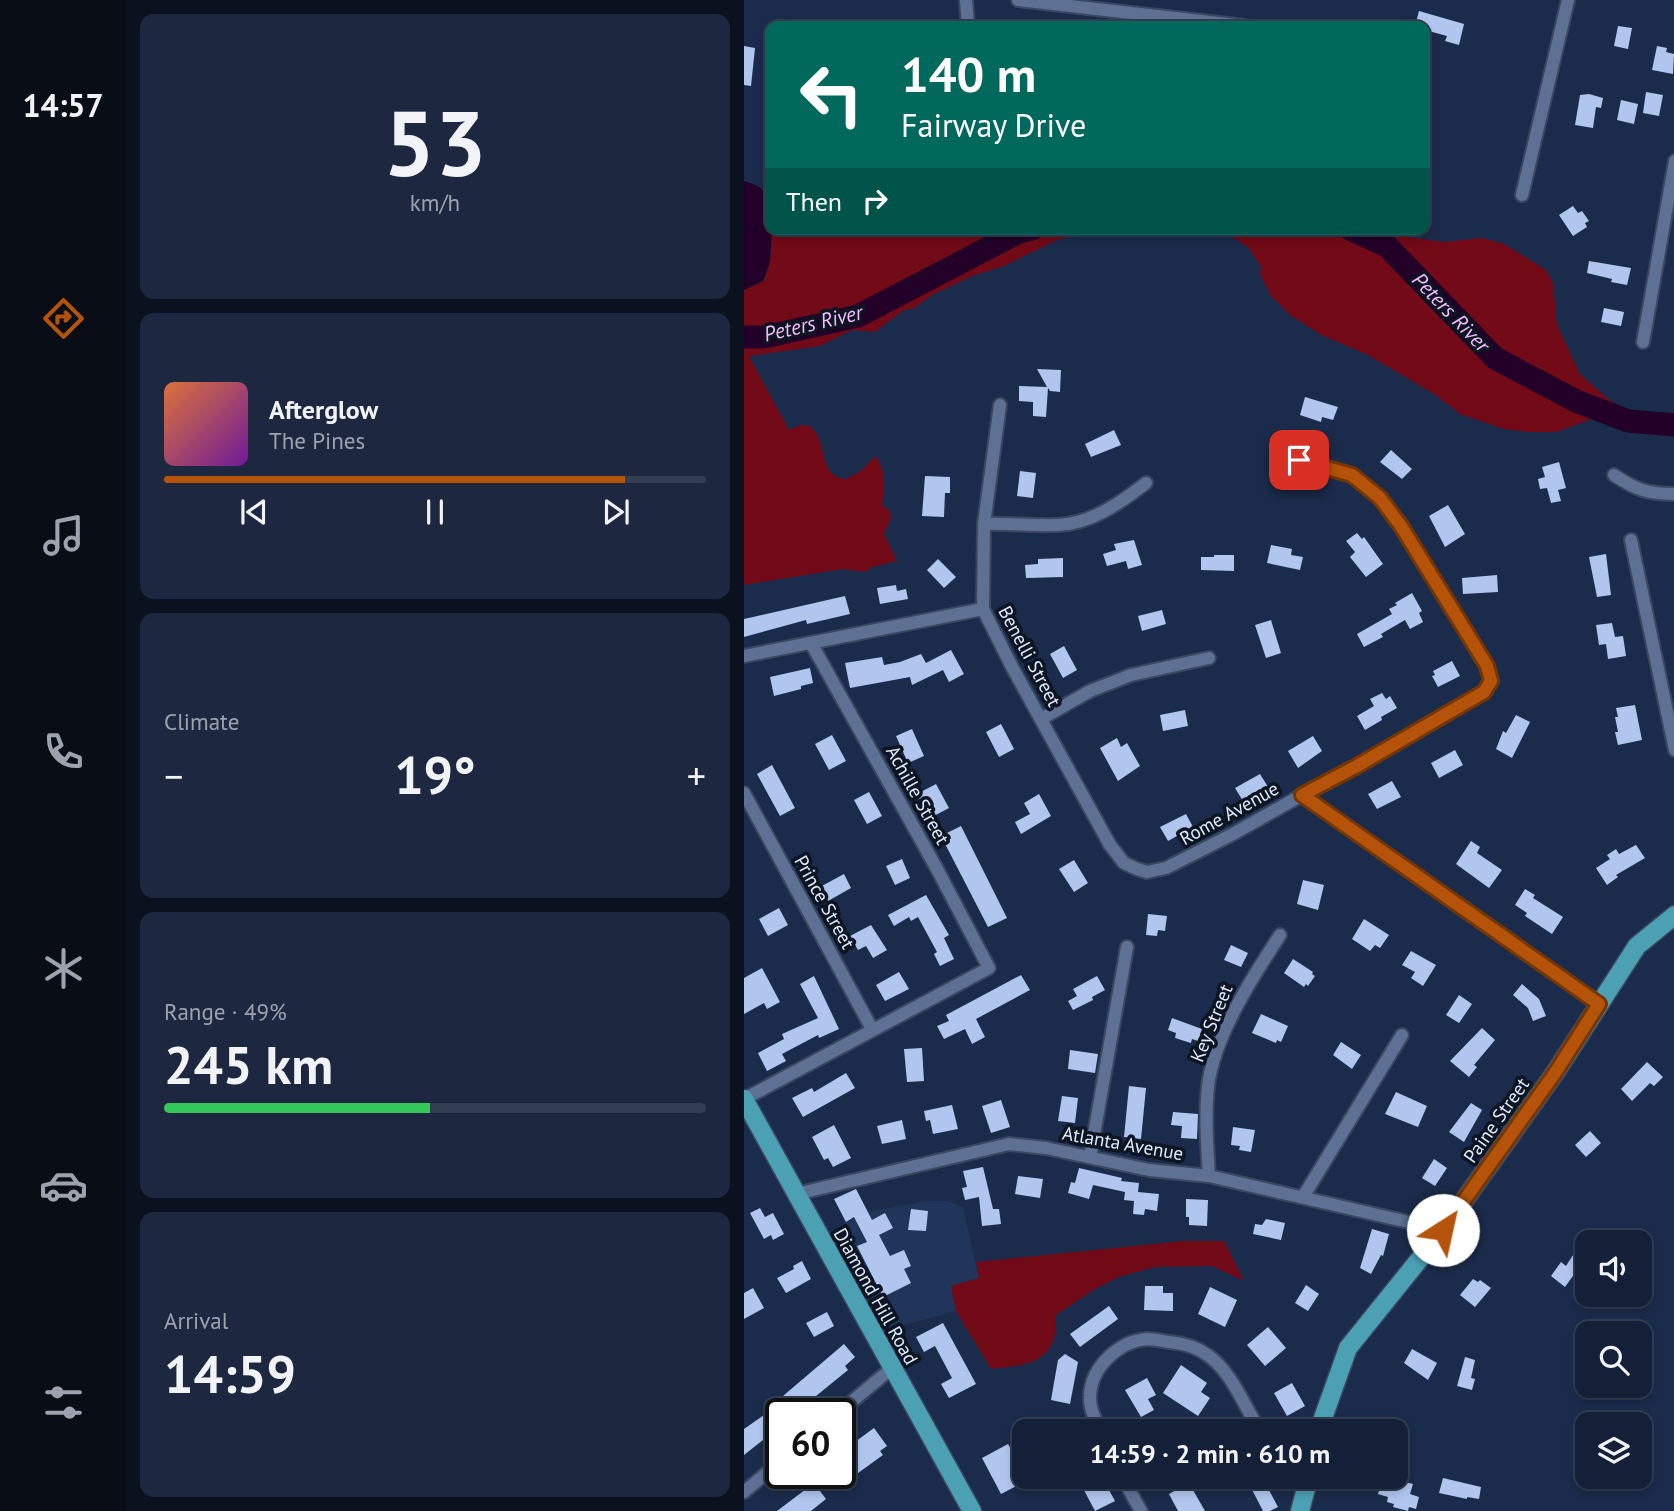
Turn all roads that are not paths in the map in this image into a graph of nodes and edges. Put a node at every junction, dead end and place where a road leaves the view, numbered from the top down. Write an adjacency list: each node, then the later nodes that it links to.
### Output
1 (966, 0): 4 (street)
2 (1018, 0): 5 (street)
3 (1568, 0): 7 (street)
4 (967, 21)
5 (1201, 21)
6 (1674, 161): 8 (street)
7 (1522, 195)
8 (1643, 342)
9 (1000, 405): 14 (street, Benelli Street)
10 (1299, 460): 23 (street, Rome Avenue)
11 (1614, 475): 13 (street)
12 (1146, 483): 14 (street)
13 (1674, 494)
14 (984, 523): 16 (street, Benelli Street)
15 (1631, 540): 21 (street)
16 (983, 609): 17 (street); 20 (street, Benelli Street)
17 (811, 643): 18 (street); 29 (street, Achille Street)
18 (744, 656)
19 (1209, 659): 20 (street)
20 (1041, 719): 24 (street, Benelli Street)
21 (1674, 750)
22 (744, 793): 29 (street, Prince Street)
23 (1302, 795): 24 (street, Rome Avenue); 28 (street)
24 (1124, 863)
25 (1674, 915): 28 (main road, Paine Street)
26 (1280, 935): 33 (street, Key Street)
27 (1127, 947): 32 (street)
28 (1599, 1004): 36 (main road, Paine Street)
29 (872, 1029): 31 (street)
30 (1402, 1035): 35 (street)
31 (746, 1108): 34 (main road, Diamond Hill Road)
32 (1090, 1157): 33 (street, Atlanta Avenue); 34 (street, Atlanta Avenue)
33 (1210, 1176): 35 (street, Atlanta Avenue)
34 (796, 1194): 37 (main road, Diamond Hill Road)
35 (1303, 1197): 36 (street, Atlanta Avenue)
36 (1443, 1230): 41 (main road, Paine Street)
37 (892, 1368): 38 (street); 46 (main road, Diamond Hill Road)
38 (856, 1398)
39 (1096, 1419): 40 (street)
40 (1254, 1419)
41 (1323, 1419)
42 (765, 1474): 45 (street)
43 (1129, 1489): 47 (street)
44 (1306, 1489): 48 (main road)
45 (744, 1492)
46 (972, 1511)
47 (1141, 1511)
48 (1300, 1511)

